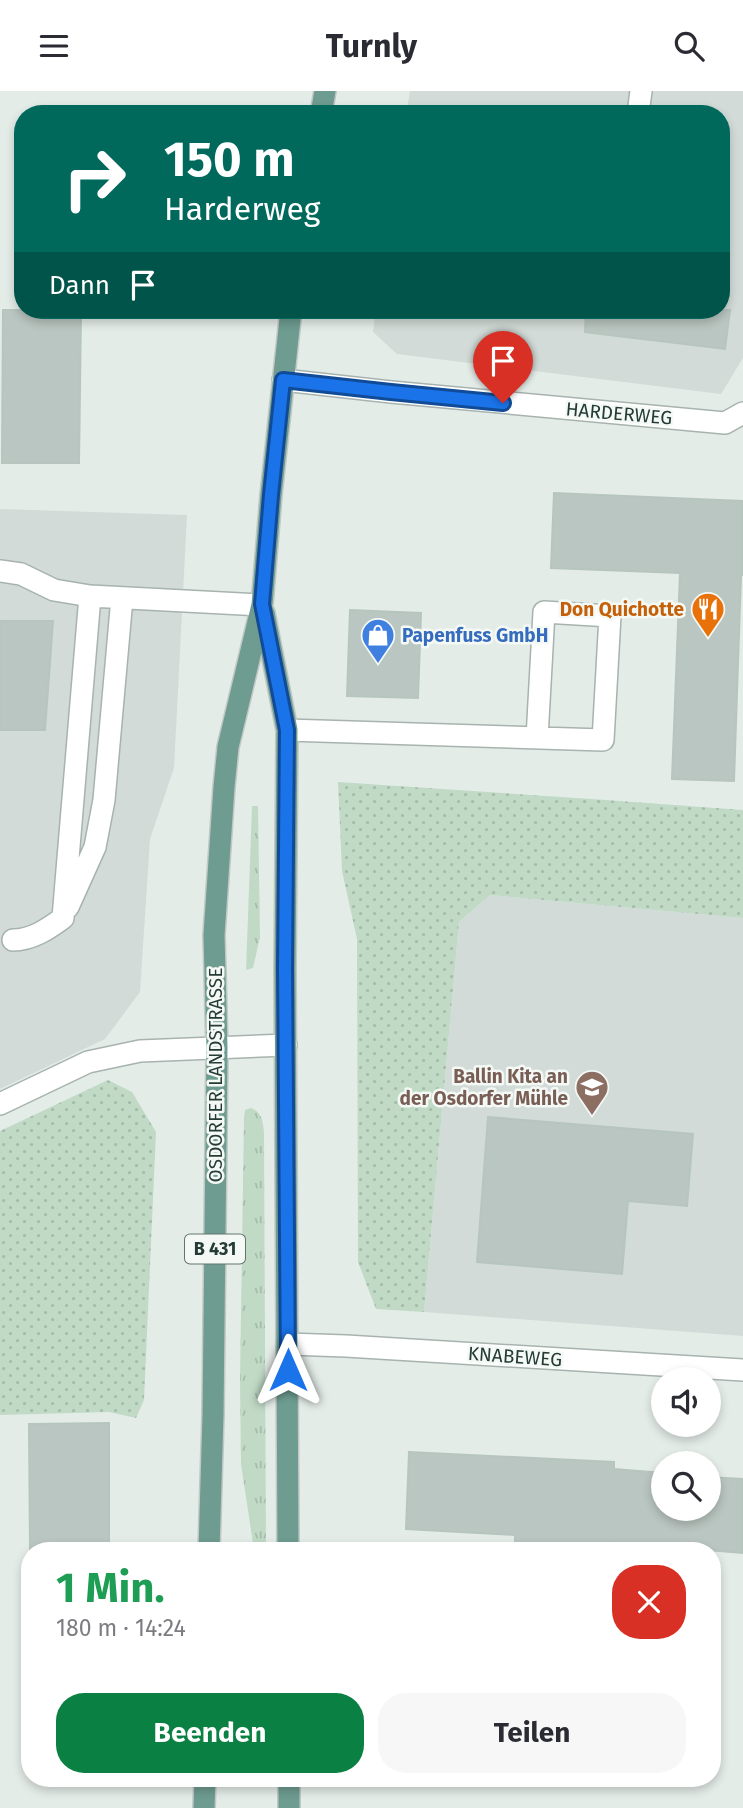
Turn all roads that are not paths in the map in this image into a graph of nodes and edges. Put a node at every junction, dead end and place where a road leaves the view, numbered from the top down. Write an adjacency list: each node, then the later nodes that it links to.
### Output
1 (290, 319): 2 (main road, OSDORFER LANDSTRASSE / B 431)
2 (283, 380): 3 (street, HARDERWEG); 7 (main road, OSDORFER LANDSTRASSE / B 431)
3 (743, 413)
4 (0, 571): 5 (street)
5 (90, 596): 6 (street); 10 (street)
6 (122, 598): 7 (street); 10 (street)
7 (262, 604): 8 (main road, OSDORFER LANDSTRASSE / B 431); 13 (main road, OSDORFER LANDSTRASSE / B 431)
8 (287, 730): 9 (street); 12 (main road, OSDORFER LANDSTRASSE / B 431)
9 (537, 738): 9 (street)
10 (63, 918): 11 (street)
11 (13, 940)
12 (286, 1045): 13 (street); 15 (main road, OSDORFER LANDSTRASSE / B 431)
13 (217, 1048): 14 (street); 17 (main road, OSDORFER LANDSTRASSE / B 431)
14 (0, 1104)
15 (288, 1345): 16 (street, KNABEWEG); 18 (main road, OSDORFER LANDSTRASSE / B 431)
16 (743, 1370)
17 (209, 1542)
18 (288, 1542)
19 (205, 1787): 21 (main road)
20 (289, 1787): 22 (main road)
21 (204, 1808)
22 (289, 1808)

